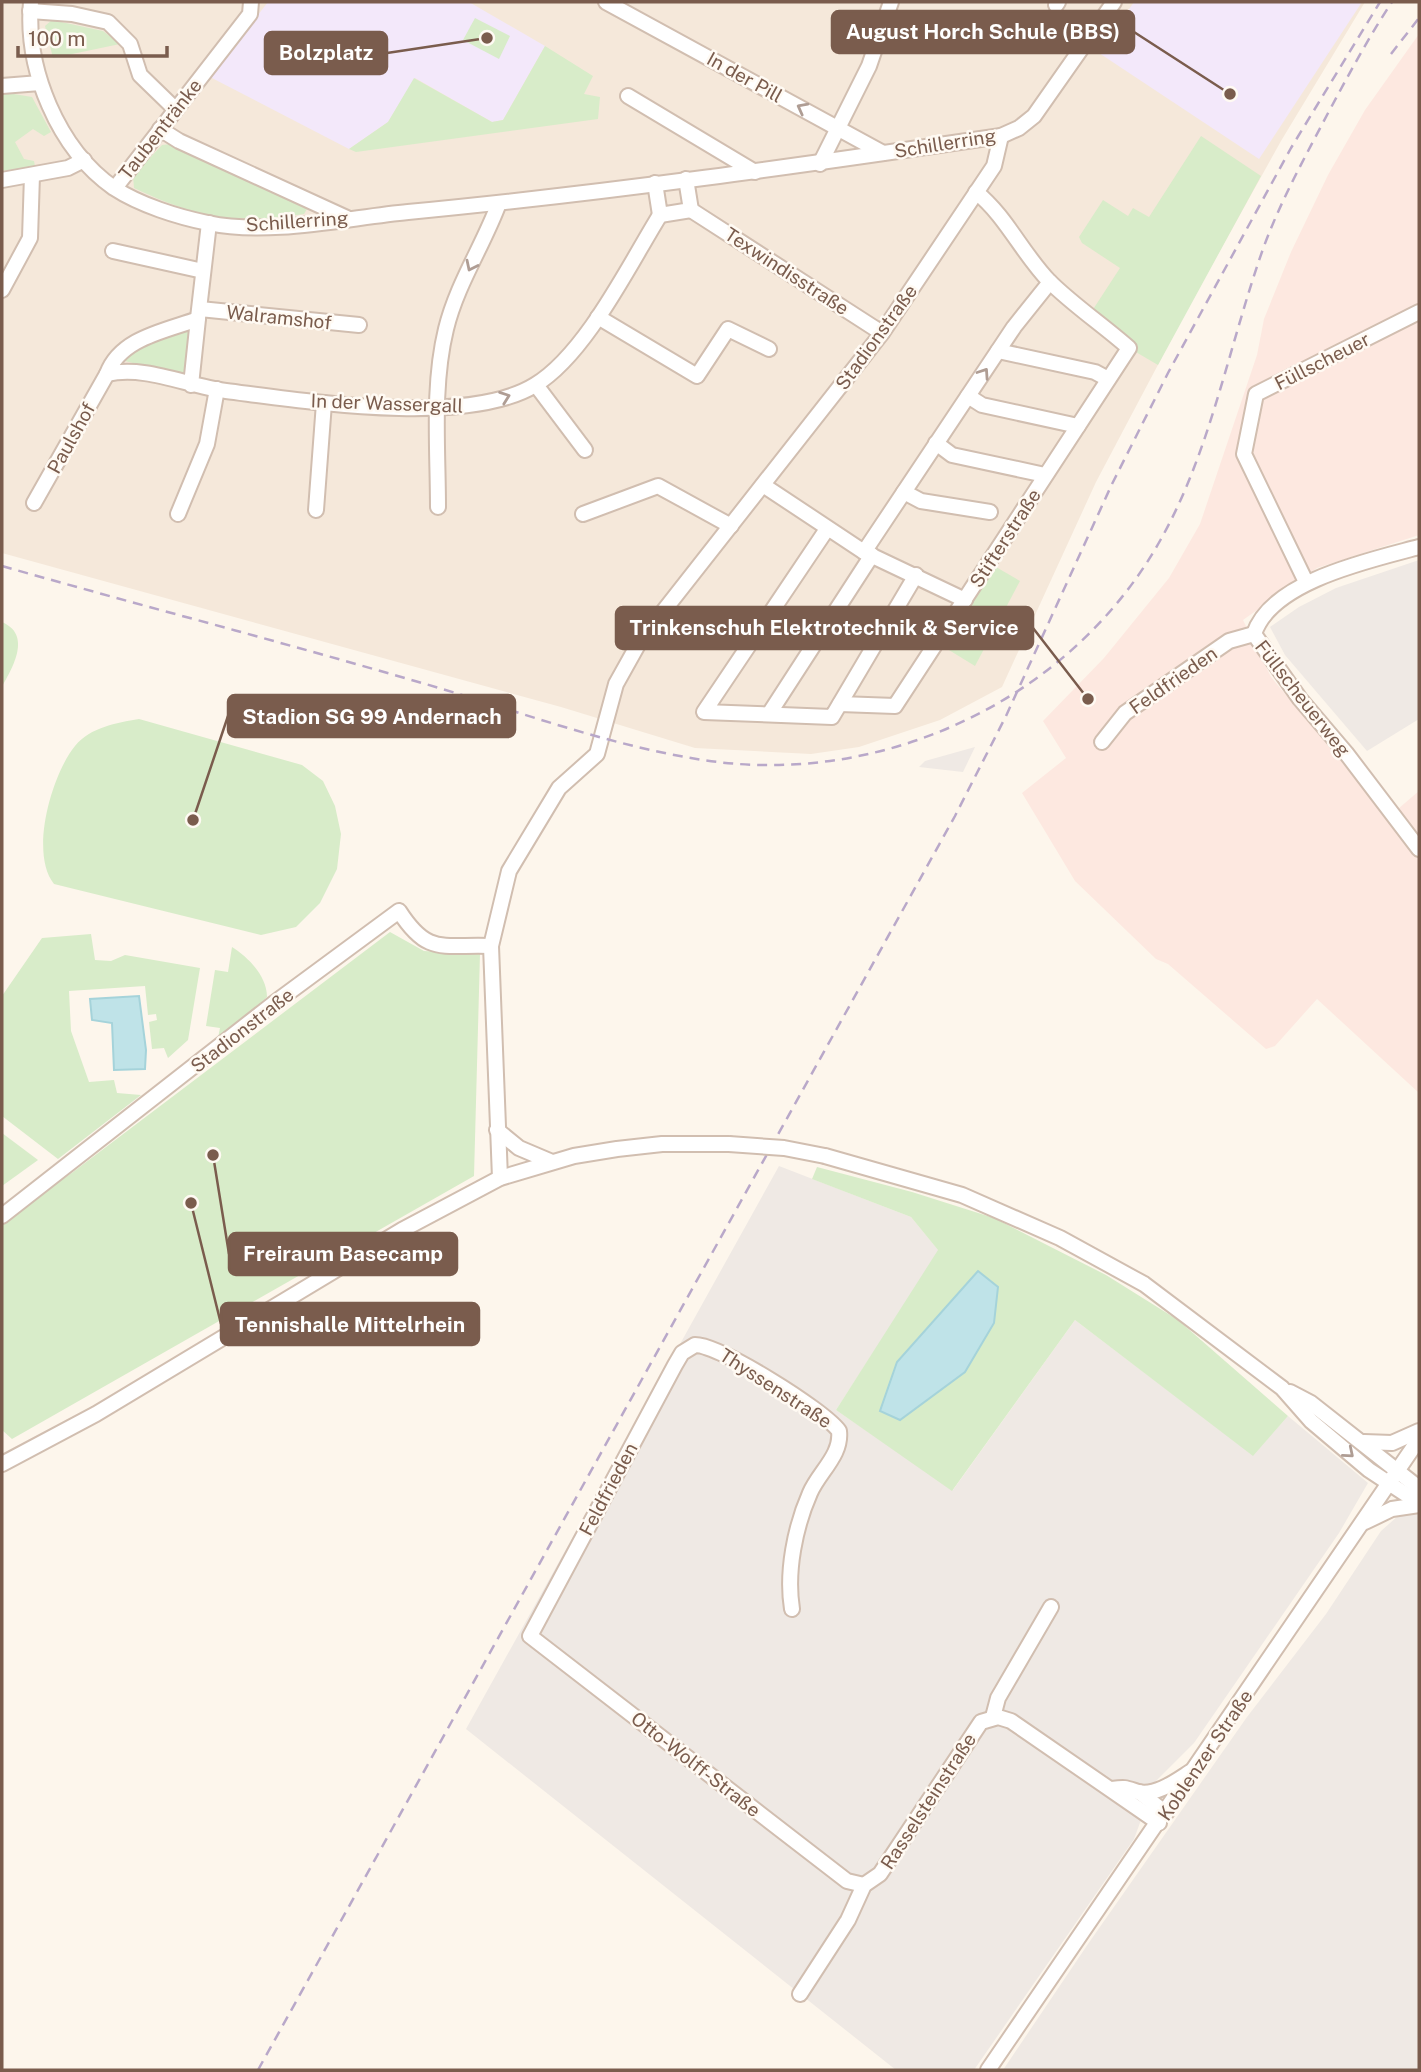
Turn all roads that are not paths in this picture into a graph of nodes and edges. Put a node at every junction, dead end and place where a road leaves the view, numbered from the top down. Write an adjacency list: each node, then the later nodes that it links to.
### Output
1 (251, 2): 9 (street, Taubentränke)
2 (606, 2): 10 (street, In der Pill, one-way to 2)
3 (891, 2): 10 (street)
4 (1114, 2): 12 (street, Schillerring)
5 (30, 6): 6 (street, Schillerring); 9 (street)
6 (40, 83): 7 (street); 14 (street, Schillerring)
7 (2, 86)
8 (628, 96): 16 (street)
9 (174, 107): 11 (street, Taubentränke)
10 (838, 128): 13 (street, In der Pill); 15 (street)
11 (160, 129): 21 (street, Taubentränke); 26 (street)
12 (1001, 136): 13 (street, Schillerring); 22 (street, Stadionstraße)
13 (883, 153): 15 (street, Schillerring)
14 (84, 160): 17 (street); 21 (street, Schillerring)
15 (820, 164): 16 (street, Schillerring)
16 (755, 172): 18 (street, Schillerring)
17 (32, 175): 19 (street); 31 (street)
18 (687, 179): 20 (street, Schillerring); 24 (street)
19 (2, 180)
20 (655, 183): 23 (street, Schillerring); 25 (street)
21 (114, 188): 27 (street, Schillerring)
22 (976, 192): 30 (street, Stifterstraße); 36 (street, Stadionstraße)
23 (499, 204): 26 (street, Schillerring); 46 (street, one-way to 46)
24 (691, 210): 25 (street); 36 (street, Texwindisstraße)
25 (660, 215): 34 (street, In der Wassergall)
26 (348, 218): 27 (street, Schillerring)
27 (209, 223): 29 (street)
28 (113, 250): 29 (street)
29 (203, 271): 33 (street)
30 (1050, 282): 38 (street); 40 (street, Stifterstraße)
31 (2, 290)
32 (1419, 312): 64 (street, Füllscheuer)
33 (199, 314): 35 (street, Walramshof); 39 (street, Paulshof); 41 (street)
34 (598, 317): 37 (street); 42 (street, In der Wassergall)
35 (359, 325)
36 (882, 333): 51 (street, Stadionstraße)
37 (769, 349)
38 (998, 351): 40 (street); 44 (street, one-way to 38)
39 (107, 374): 41 (street, In der Wassergall); 53 (street, Paulshof)
40 (1108, 379): 47 (street, Stifterstraße)
41 (191, 385): 43 (street, In der Wassergall)
42 (536, 385): 46 (street, In der Wassergall, one-way to 42); 49 (street)
43 (217, 390): 45 (street, In der Wassergall); 57 (street)
44 (968, 396): 47 (street); 48 (street)
45 (324, 403): 46 (street, In der Wassergall); 55 (street)
46 (438, 407): 54 (street)
47 (1078, 426): 50 (street, Stifterstraße)
48 (936, 443): 50 (street, Stifterstraße); 52 (street)
49 (585, 450)
50 (1045, 475): 65 (street, Stifterstraße)
51 (763, 485): 59 (street, Stadionstraße); 60 (street)
52 (904, 492): 56 (street, Stifterstraße); 62 (street)
53 (34, 503)
54 (438, 507)
55 (316, 510)
56 (990, 512)
57 (178, 514)
58 (583, 514): 59 (street)
59 (730, 526): 71 (street, Stadionstraße)
60 (827, 529): 62 (street); 68 (street)
61 (1419, 547): 64 (street, Füllscheuerweg)
62 (868, 554): 63 (street); 68 (street)
63 (916, 575): 65 (street); 67 (street)
64 (1306, 582): 66 (street, Füllscheuerweg)
65 (965, 600): 67 (street, Stifterstraße)
66 (1254, 634): 69 (street, Feldfrieden); 70 (street, Füllscheuerweg)
67 (840, 704): 68 (street)
68 (769, 714)
69 (1102, 742)
70 (1419, 849)
71 (491, 946): 72 (street, Stadionstraße); 75 (street, Stadionstraße)
72 (497, 1130): 73 (street); 74 (street, Stadionstraße)
73 (552, 1162): 74 (street); 77 (street, bridge)
74 (500, 1178): 83 (street)
75 (2, 1216)
76 (691, 1347): 89 (street, Thyssenstraße); 90 (street, Feldfrieden)
77 (1282, 1388): 80 (street); 84 (street, one-way to 84)
78 (1419, 1431): 80 (street)
79 (1419, 1439): 84 (street, Koblenzer Straße)
80 (1362, 1442): 84 (street)
81 (1419, 1451): 82 (street)
82 (1419, 1462)
83 (2, 1464)
84 (1393, 1478): 85 (street); 86 (street); 87 (street, Koblenzer Straße)
85 (1419, 1488)
86 (1419, 1504): 87 (street)
87 (1363, 1522): 92 (street, Koblenzer Straße)
88 (1051, 1607): 91 (street, Rasselsteinstraße)
89 (792, 1609)
90 (530, 1636): 96 (street, Otto-Wolff-Straße)
91 (993, 1717): 93 (street, Rasselsteinstraße); 96 (street, Rasselsteinstraße)
92 (1195, 1770): 94 (street, Rasselsteinstraße); 95 (street, Koblenzer Straße)
93 (1112, 1789): 94 (street, Rasselsteinstraße); 95 (street, Rasselsteinstraße)
94 (1139, 1792): 95 (street)
95 (1162, 1818): 98 (street, Koblenzer Straße)
96 (864, 1885): 97 (street, Rasselsteinstraße)
97 (800, 1994)
98 (988, 2070)

